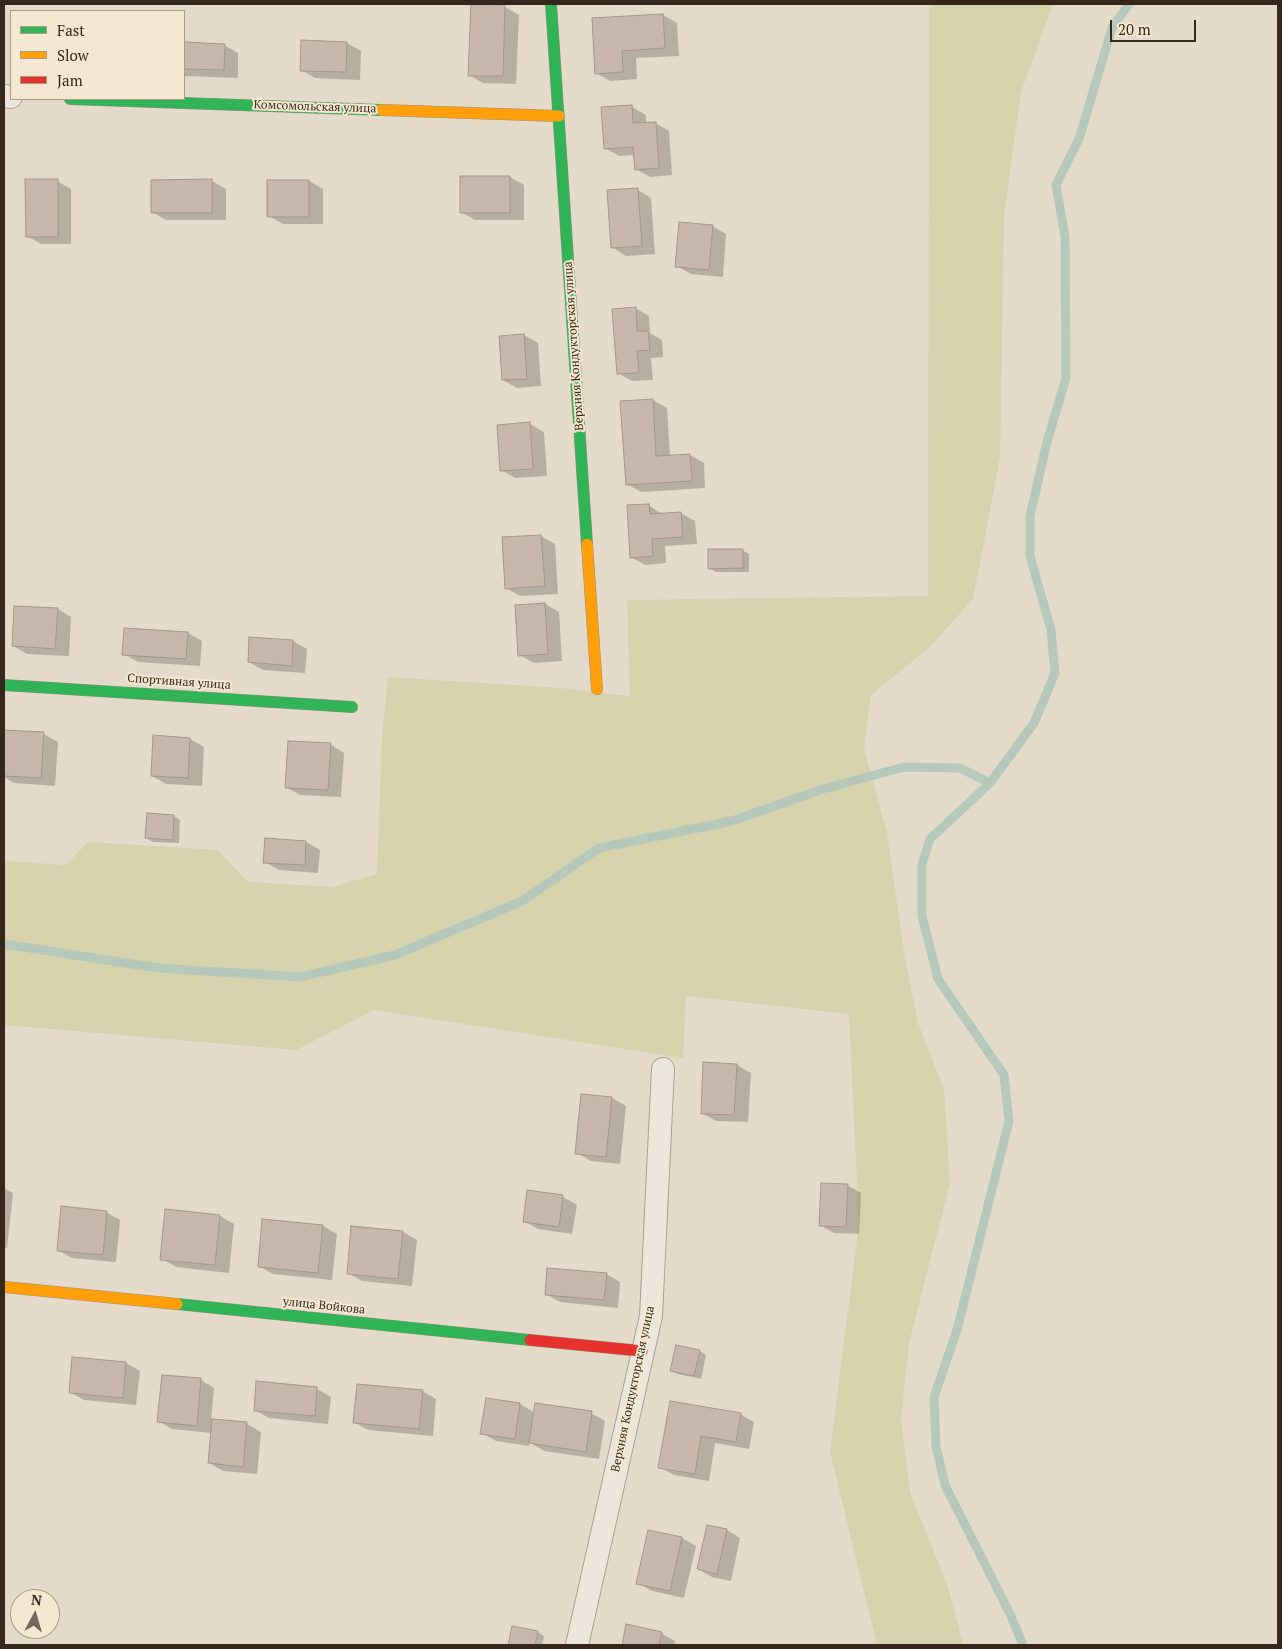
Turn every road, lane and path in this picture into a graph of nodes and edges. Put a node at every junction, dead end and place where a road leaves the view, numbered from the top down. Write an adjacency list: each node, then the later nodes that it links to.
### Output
1 (551, 4): 3 (street, Верхняя Кондукторская улица)
2 (99, 100): 3 (street, Комсомольская улица)
3 (559, 116): 5 (street, Верхняя Кондукторская улица)
4 (4, 685): 6 (street, Спортивная улица)
5 (597, 689)
6 (352, 707)
7 (663, 1069): 9 (street, Верхняя Кондукторская улица)
8 (4, 1287): 9 (street, улица Войкова)
9 (642, 1351): 10 (street, Верхняя Кондукторская улица)
10 (577, 1645)

